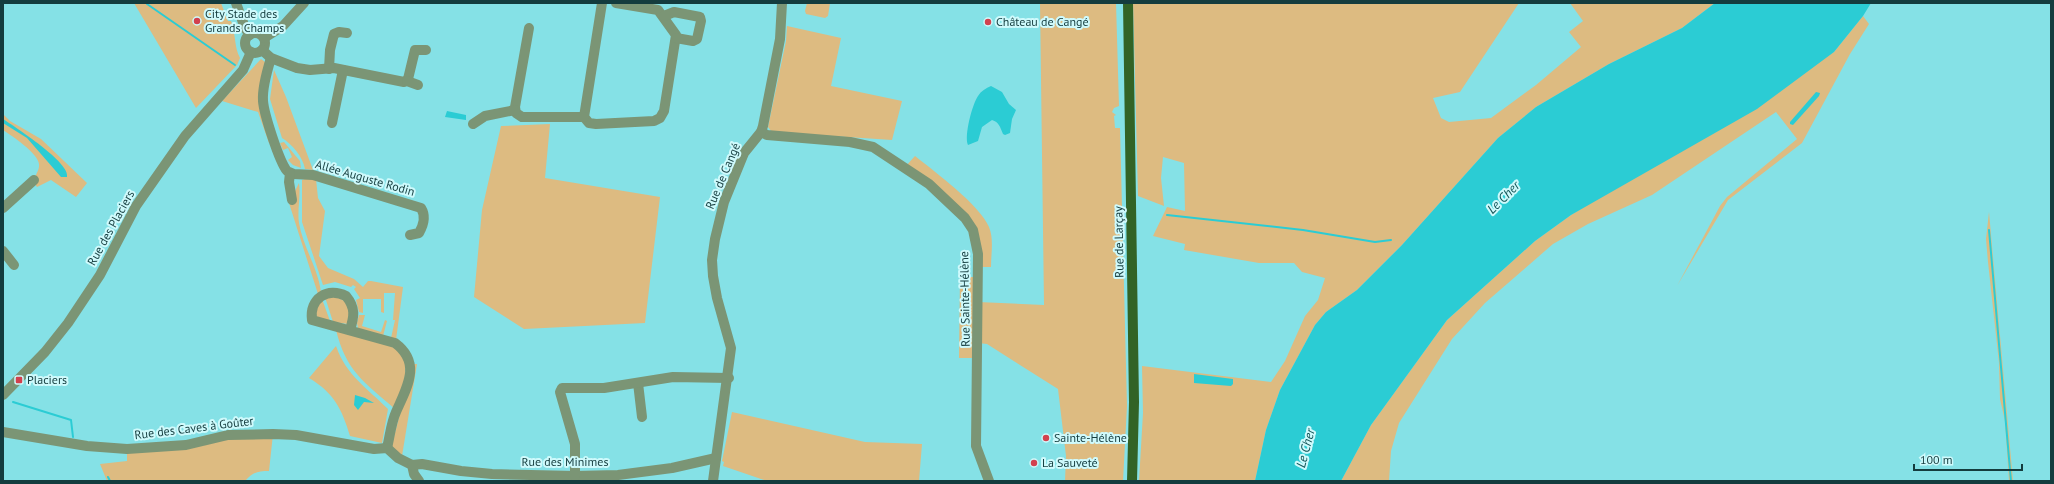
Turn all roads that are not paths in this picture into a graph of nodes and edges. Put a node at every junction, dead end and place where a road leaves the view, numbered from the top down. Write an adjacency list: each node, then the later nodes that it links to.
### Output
1 (236, 3): 10 (street)
2 (304, 3): 11 (street)
3 (602, 3): 22 (street)
4 (616, 3): 7 (street)
5 (782, 3): 25 (street, Rue de Cangé)
6 (1128, 3): 46 (main road, Rue de Larçay)
7 (664, 16): 12 (street); 12 (street)
8 (529, 28): 21 (street)
9 (347, 33): 17 (street)
10 (250, 35): 11 (street); 15 (street)
11 (264, 38): 13 (street)
12 (676, 38): 22 (street)
13 (262, 50): 15 (street); 16 (street)
14 (426, 50): 19 (street)
15 (251, 52): 36 (street, Rue des Placiers)
16 (270, 58): 17 (street); 26 (street)
17 (329, 69): 18 (street)
18 (343, 70): 19 (street); 23 (street)
19 (407, 82): 20 (street)
20 (418, 85)
21 (515, 110): 22 (street); 24 (street)
22 (584, 115)
23 (332, 123)
24 (473, 124)
25 (761, 132): 34 (street, Rue de Cangé); 45 (street, Rue Sainte-Hélène)
26 (290, 173): 28 (street); 30 (street, Allée Auguste Rodin)
27 (34, 180): 29 (street)
28 (292, 200)
29 (3, 208)
30 (410, 235)
31 (3, 251): 32 (street)
32 (14, 265)
33 (350, 330): 33 (street); 39 (street)
34 (729, 378): 35 (street); 40 (street, Rue de Cangé)
35 (638, 383): 37 (street); 42 (street)
36 (3, 395)
37 (642, 417)
38 (3, 432): 39 (street, Rue des Caves à Goûter)
39 (387, 448): 41 (street)
40 (716, 458): 42 (street, Rue des Minimes); 44 (street, Rue de Cangé)
41 (412, 466): 42 (street, Rue des Minimes); 43 (street)
42 (575, 476)
43 (419, 481)
44 (713, 481)
45 (989, 481)
46 (1132, 481)

